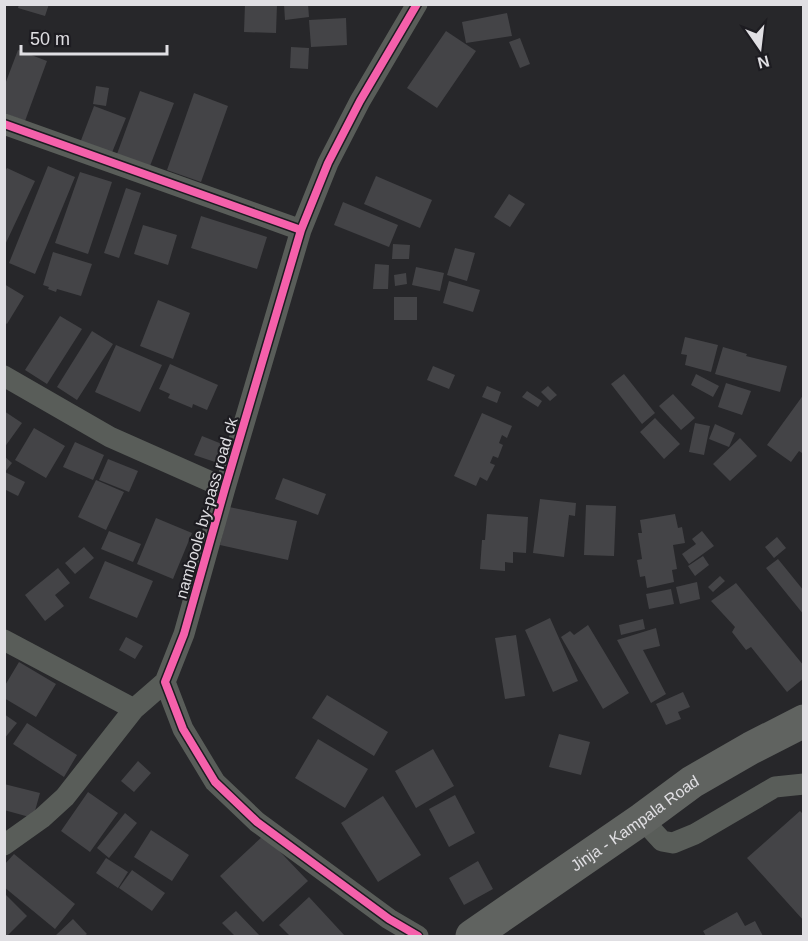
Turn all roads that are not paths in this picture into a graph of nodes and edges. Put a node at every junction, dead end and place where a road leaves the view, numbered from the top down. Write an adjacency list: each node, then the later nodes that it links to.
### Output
1 (417, 4): 3 (street, namboole by-pass road ck)
2 (4, 124): 3 (street)
3 (301, 230): 5 (street, namboole by-pass road ck)
4 (4, 376): 5 (street)
5 (225, 488): 7 (street, namboole by-pass road ck)
6 (4, 640): 8 (street)
7 (165, 682): 8 (street); 13 (street)
8 (134, 709): 12 (street)
9 (804, 721): 11 (highway, Jinja - Kampala Road)
10 (804, 784): 11 (street)
11 (642, 819): 14 (highway, Jinja - Kampala Road)
12 (4, 845)
13 (418, 936)
14 (472, 936)

